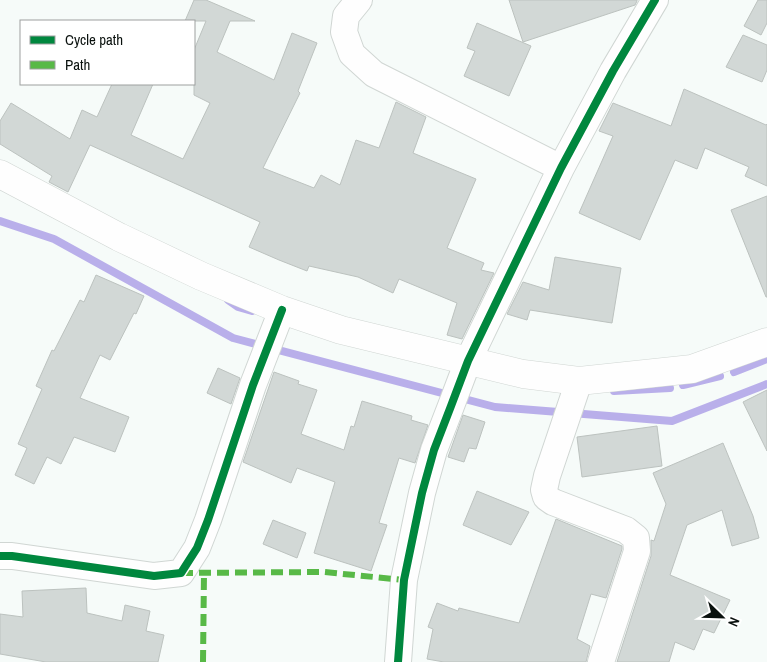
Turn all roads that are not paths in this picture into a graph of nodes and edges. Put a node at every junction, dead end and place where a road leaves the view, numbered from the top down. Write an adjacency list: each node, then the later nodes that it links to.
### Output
1 (359, 0): 3 (street)
2 (655, 0): 3 (street)
3 (561, 168): 7 (street)
4 (0, 174): 5 (main road)
5 (282, 310): 7 (main road); 9 (street)
6 (767, 342): 8 (main road)
7 (468, 361): 8 (main road); 10 (street)
8 (579, 382): 11 (street)
9 (0, 556)
10 (398, 662)
11 (601, 662)

